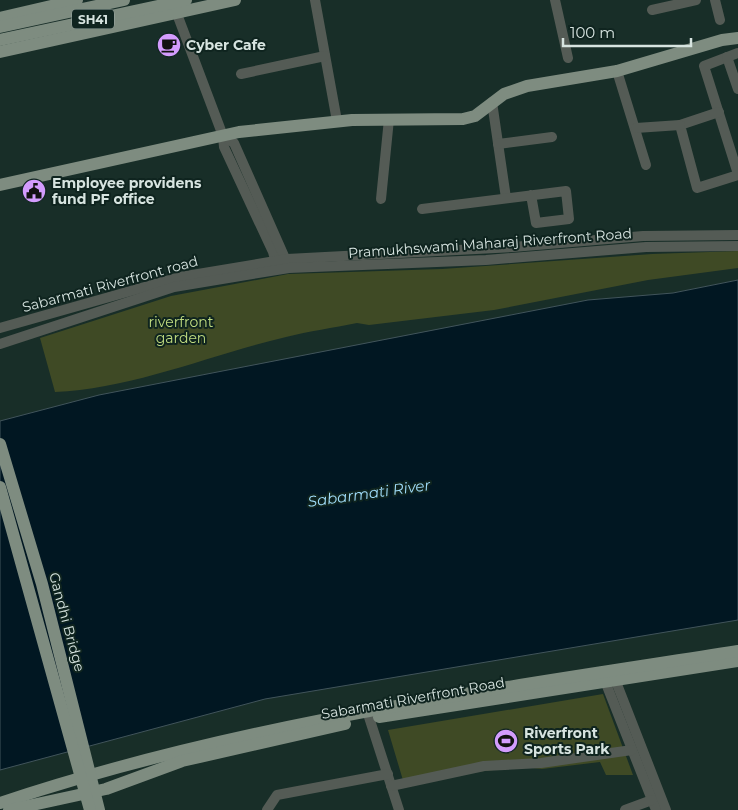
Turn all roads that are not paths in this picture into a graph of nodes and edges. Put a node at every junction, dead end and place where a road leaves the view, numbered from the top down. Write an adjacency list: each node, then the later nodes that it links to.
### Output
1 (77, 0): 12 (main road)
2 (124, 0): 14 (main road)
3 (186, 0): 16 (main road, SH41, bridge)
4 (235, 0): 10 (main road)
5 (315, 0): 19 (street)
6 (555, 0): 21 (street)
7 (696, 0): 9 (street)
8 (715, 0): 13 (street)
9 (671, 3): 11 (street)
10 (174, 6): 17 (main road); 31 (street)
11 (652, 10)
12 (0, 18)
13 (720, 20)
14 (0, 27)
15 (738, 38): 22 (main road)
16 (0, 40)
17 (0, 52)
18 (738, 53): 20 (street)
19 (325, 56): 23 (street); 28 (street)
20 (727, 57): 24 (street); 26 (street)
21 (568, 58)
22 (617, 71): 25 (main road); 30 (street)
23 (241, 74)
24 (738, 89)
25 (492, 102): 27 (main road); 33 (street)
26 (718, 112): 29 (street); 35 (street)
27 (389, 119): 28 (main road); 39 (street)
28 (337, 121): 31 (main road)
29 (680, 125): 30 (street); 35 (street)
30 (636, 128): 34 (street)
31 (223, 136): 36 (main road); 43 (street)
32 (552, 137): 33 (street)
33 (498, 144): 38 (street)
34 (646, 165)
35 (738, 175)
36 (0, 185)
37 (532, 195): 38 (street)
38 (506, 198): 40 (street)
39 (381, 199)
40 (422, 209)
41 (738, 235): 43 (street)
42 (738, 246): 43 (street, Pramukhswami Maharaj Riverfront Road)
43 (282, 264): 44 (street, Pramukhswami Maharaj Riverfront Road); 45 (street, Sabarmati Riverfront road)
44 (244, 274): 46 (street, Sabarmati Riverfront road)
45 (0, 328)
46 (0, 344)
47 (0, 444): 60 (main road, Gandhi Bridge, bridge)
48 (0, 487): 59 (main road, Gandhi Bridge, bridge)
49 (738, 651): 51 (main road, Sabarmati Riverfront Road)
50 (738, 661): 51 (main road, Sabarmati Riverfront Road)
51 (608, 676): 52 (main road, Sabarmati Riverfront Road); 53 (street); 65 (street)
52 (368, 715): 54 (street); 57 (main road, Sabarmati Riverfront Road); 58 (main road, Sabarmati Riverfront Road)
53 (632, 750): 55 (street); 56 (street)
54 (388, 774): 55 (street); 61 (street)
55 (392, 786): 62 (street)
56 (652, 800): 63 (street); 64 (street)
57 (0, 803)
58 (9, 810)
59 (90, 810)
60 (100, 810)
61 (267, 810)
62 (399, 810)
63 (625, 810)
64 (656, 810)
65 (666, 810)

